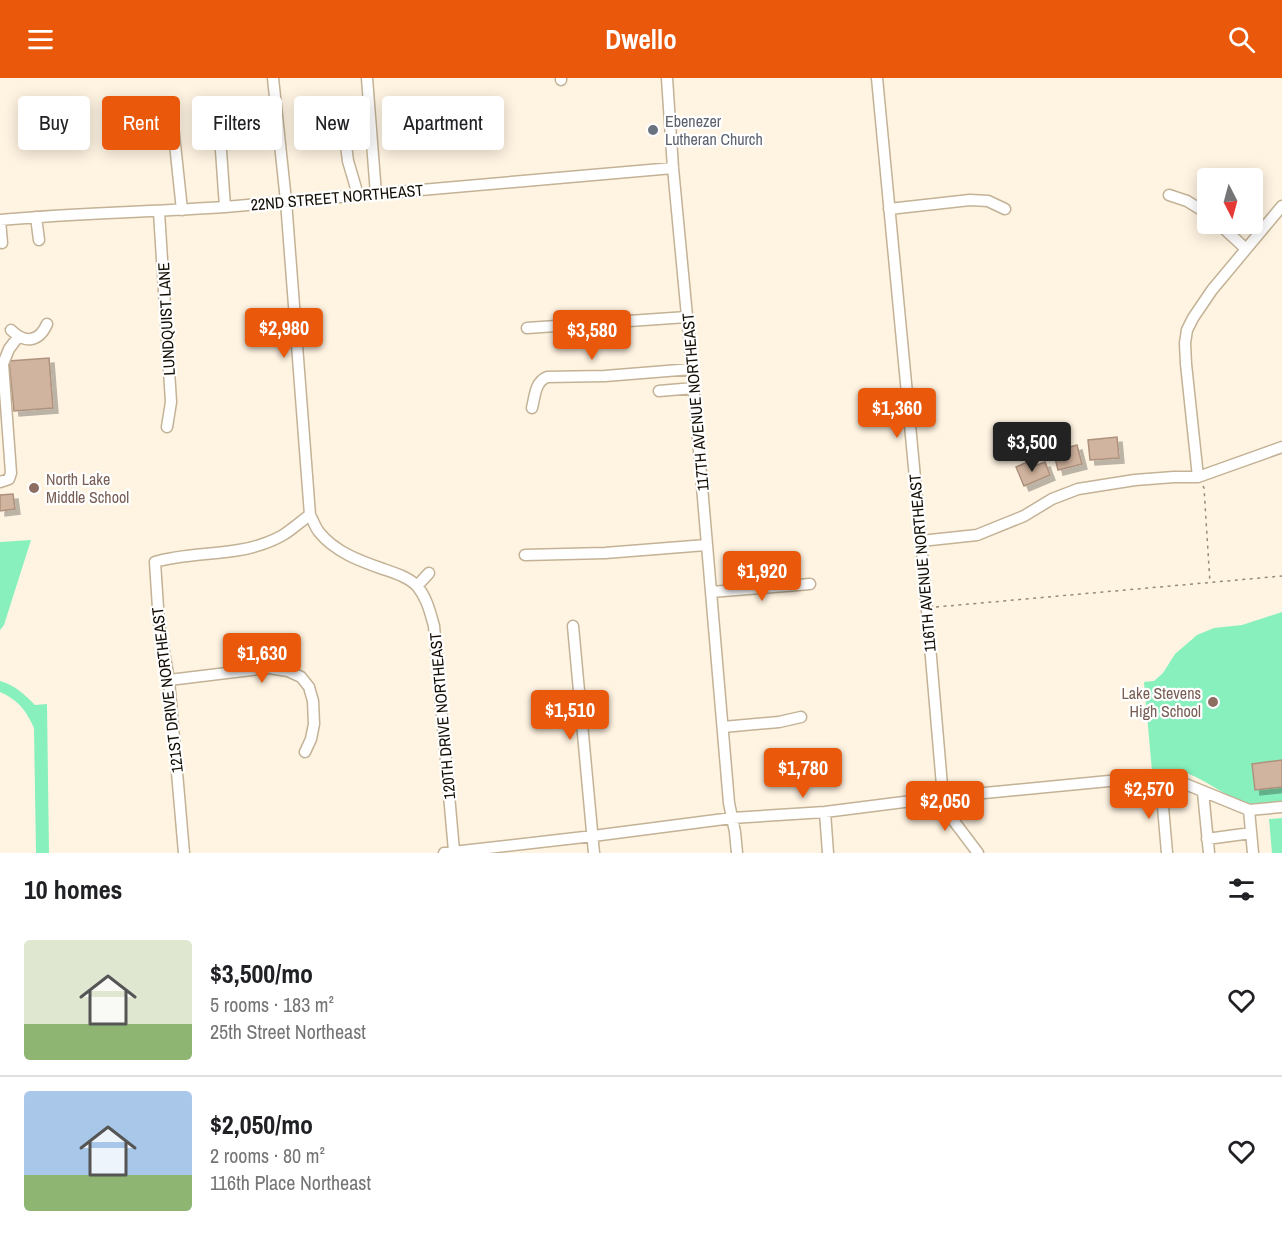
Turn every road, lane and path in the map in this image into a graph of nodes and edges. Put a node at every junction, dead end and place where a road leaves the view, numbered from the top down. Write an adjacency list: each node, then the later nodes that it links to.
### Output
1 (273, 78): 12 (street)
2 (367, 78): 9 (street)
3 (667, 78): 8 (street, 117TH AVENUE NORTHEAST)
4 (877, 78): 17 (street, 116TH AVENUE NORTHEAST)
5 (176, 150): 18 (street)
6 (221, 150): 14 (street)
7 (347, 150): 10 (street)
8 (673, 168): 9 (street, 22ND STREET NORTHEAST); 26 (street, 117TH AVENUE NORTHEAST)
9 (376, 194): 10 (street, 22ND STREET NORTHEAST)
10 (358, 195): 12 (street, 22ND STREET NORTHEAST)
11 (1169, 195): 15 (street)
12 (286, 201): 14 (street, 22ND STREET NORTHEAST); 37 (street)
13 (1282, 206): 25 (street)
14 (225, 207): 18 (street, 22ND STREET NORTHEAST)
15 (1197, 207)
16 (1005, 208): 17 (street)
17 (889, 209): 38 (street, 116TH AVENUE NORTHEAST)
18 (182, 210): 19 (street, 22ND STREET NORTHEAST)
19 (159, 212): 20 (street, 22ND STREET NORTHEAST); 33 (street, LUNDQUIST LANE)
20 (36, 217): 21 (street, 22ND STREET NORTHEAST); 23 (street)
21 (0, 220): 24 (street)
22 (1230, 234): 25 (street)
23 (39, 240)
24 (2, 243)
25 (1246, 249): 35 (street)
26 (687, 317): 28 (street); 29 (street, 117TH AVENUE NORTHEAST)
27 (47, 324): 36 (street)
28 (527, 328)
29 (692, 369): 30 (street, 117TH AVENUE NORTHEAST); 32 (street)
30 (694, 388): 31 (street); 39 (street, 117TH AVENUE NORTHEAST)
31 (659, 391)
32 (532, 408)
33 (167, 427)
34 (1282, 447): 35 (street)
35 (1198, 477): 38 (street); 44 (path)
36 (0, 482)
37 (310, 515): 45 (street); 49 (street, 121ST DRIVE NORTHEAST)
38 (921, 541): 47 (street, 116TH AVENUE NORTHEAST)
39 (706, 545): 40 (street); 46 (street, 117TH AVENUE NORTHEAST)
40 (525, 555)
41 (429, 573): 45 (street)
42 (1282, 576): 44 (path)
43 (810, 584): 46 (street)
44 (1210, 584): 47 (path)
45 (417, 586): 63 (street, 120TH DRIVE NORTHEAST)
46 (711, 592): 51 (street, 117TH AVENUE NORTHEAST)
47 (926, 608): 55 (street, 116TH AVENUE NORTHEAST)
48 (573, 626): 61 (street)
49 (170, 680): 52 (street); 64 (street, 121ST DRIVE NORTHEAST)
50 (801, 717): 51 (street)
51 (723, 727): 59 (street, 117TH AVENUE NORTHEAST)
52 (305, 752)
53 (1161, 784): 54 (street); 55 (street); 69 (street)
54 (1203, 792): 57 (street); 62 (street)
55 (943, 797): 58 (street); 68 (street)
56 (1282, 807): 57 (street)
57 (1249, 810): 60 (street)
58 (825, 812): 59 (street); 67 (street)
59 (732, 818): 61 (street); 66 (street, 117TH AVENUE NORTHEAST)
60 (1251, 833): 62 (street); 71 (street)
61 (593, 836): 63 (street); 65 (street)
62 (1208, 839): 70 (street)
63 (449, 852)
64 (184, 853)
65 (594, 853)
66 (737, 853)
67 (828, 853)
68 (978, 853)
69 (1167, 853)
70 (1209, 853)
71 (1253, 853)

